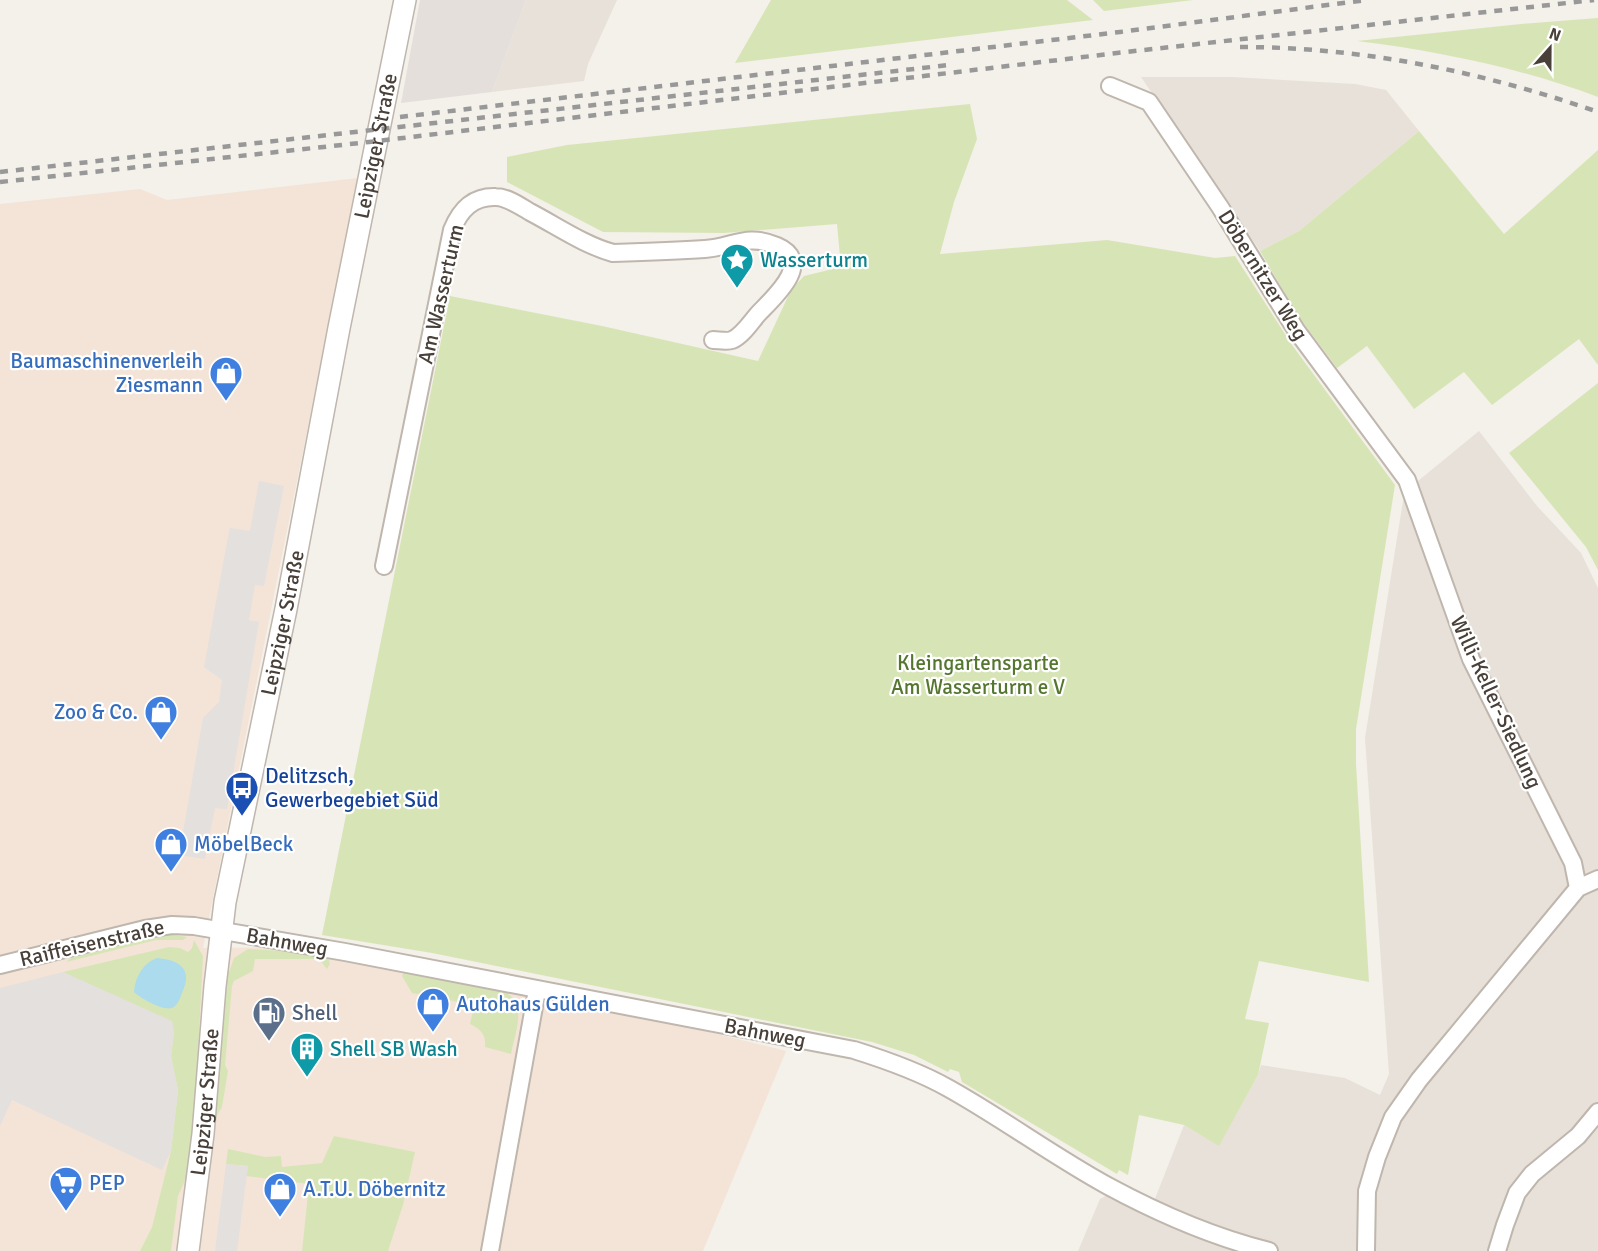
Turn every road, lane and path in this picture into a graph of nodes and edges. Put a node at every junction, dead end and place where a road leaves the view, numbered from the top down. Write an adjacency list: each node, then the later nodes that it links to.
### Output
1 (405, 0): 8 (street, Leipziger Straße)
2 (1110, 86): 4 (street, Döbernitzer Weg)
3 (713, 340): 5 (street, Am Wasserturm)
4 (1407, 480): 7 (street, Willi-Keller-Siedlung)
5 (384, 566)
6 (1598, 879): 7 (street)
7 (1578, 888): 15 (street)
8 (221, 930): 9 (street, Raiffeisenstraße); 10 (street, Bahnweg); 12 (street, Leipziger Straße)
9 (0, 965)
10 (537, 990): 13 (street); 14 (street, Bahnweg)
11 (1598, 1112): 16 (street)
12 (188, 1251)
13 (490, 1251)
14 (1269, 1251)
15 (1366, 1251)
16 (1497, 1251)

